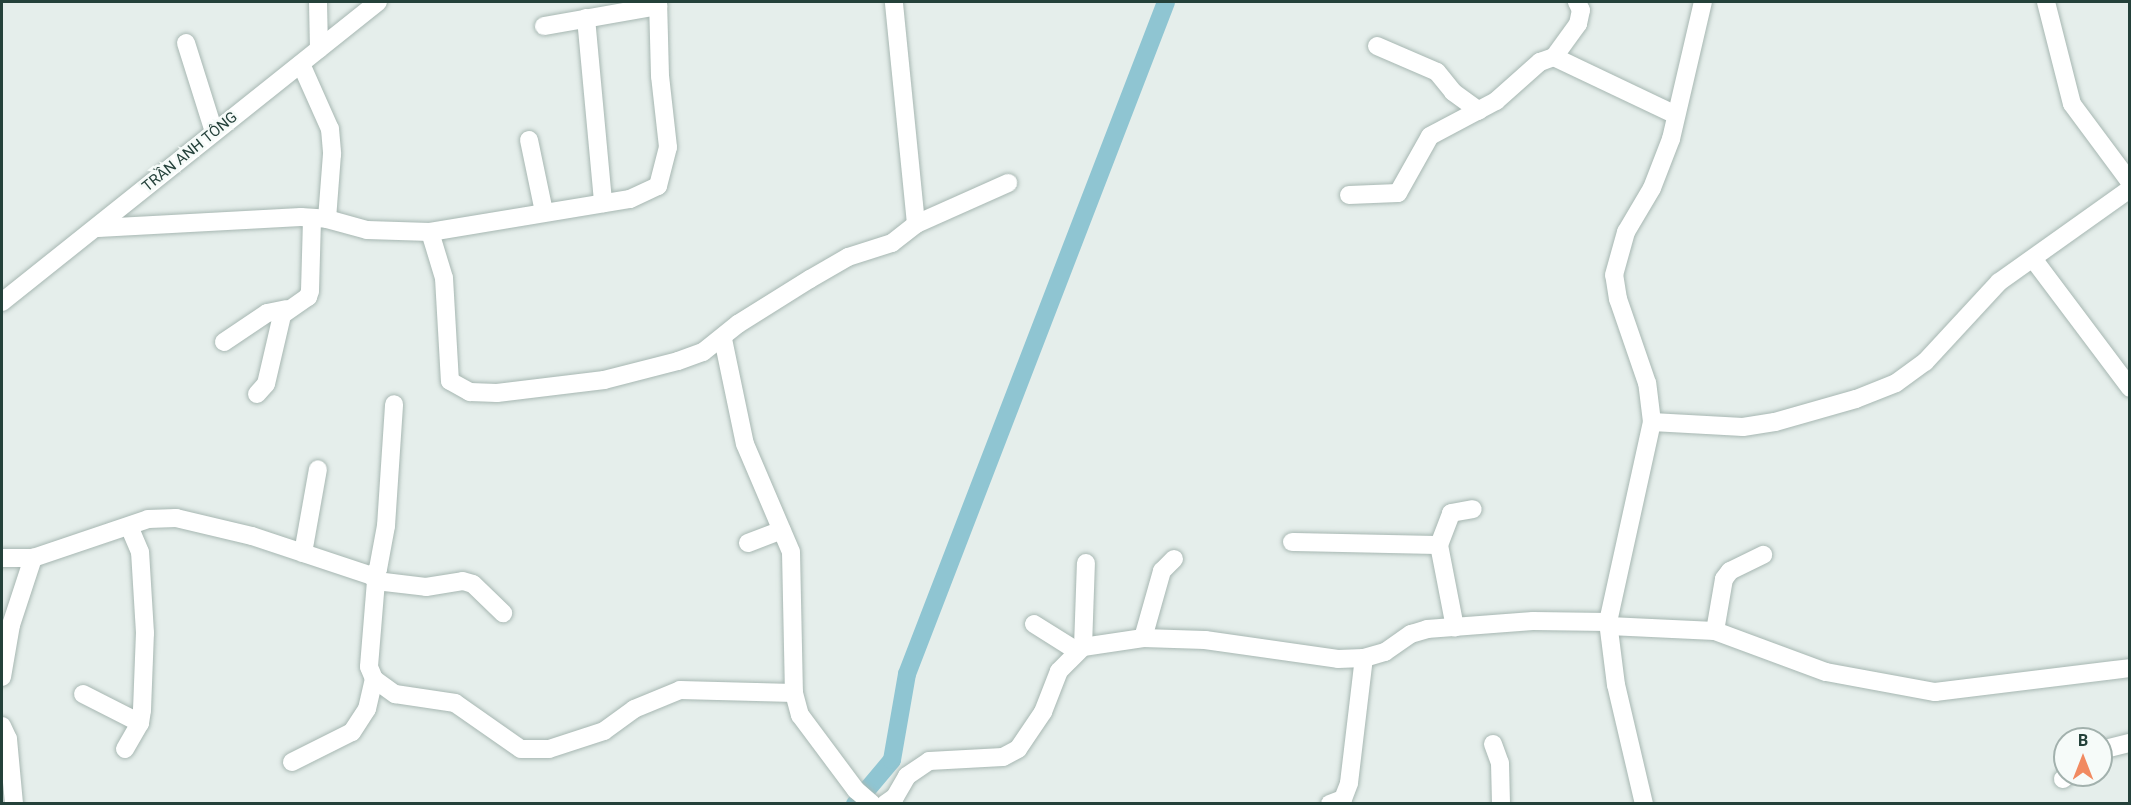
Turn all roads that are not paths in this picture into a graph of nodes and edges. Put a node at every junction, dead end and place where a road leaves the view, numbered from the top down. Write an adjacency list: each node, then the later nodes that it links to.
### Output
1 (318, 2): 12 (street)
2 (378, 2): 12 (street, TRẦN ANH TÔNG)
3 (894, 2): 26 (street)
4 (1577, 2): 13 (street)
5 (1703, 2): 16 (street)
6 (2046, 2): 19 (street)
7 (658, 4): 8 (street); 23 (street)
8 (586, 18): 9 (street); 23 (street)
9 (544, 26)
10 (186, 43): 17 (street)
11 (1377, 46): 15 (street)
12 (320, 50): 14 (street, TRẦN ANH TÔNG)
13 (1554, 57): 15 (street); 16 (street)
14 (301, 64): 17 (street, TRẦN ANH TÔNG); 25 (street)
15 (1479, 111): 22 (street)
16 (1674, 114): 37 (street)
17 (214, 132): 27 (street, TRẦN ANH TÔNG)
18 (529, 140): 24 (street)
19 (2130, 182)
20 (1008, 183): 26 (street)
21 (2130, 189): 29 (street)
22 (1349, 195)
23 (603, 203): 24 (street)
24 (544, 212): 28 (street)
25 (319, 218): 27 (street); 28 (street); 31 (street)
26 (916, 225): 32 (street)
27 (98, 228): 30 (street, TRẦN ANH TÔNG)
28 (430, 232): 32 (street)
29 (2034, 260): 34 (street); 37 (street)
30 (2, 302)
31 (287, 309): 33 (street); 35 (street)
32 (723, 339): 41 (street)
33 (224, 342)
34 (2130, 388)
35 (257, 394)
36 (394, 404): 51 (street)
37 (1652, 422): 54 (street)
38 (318, 469): 45 (street)
39 (1473, 509): 44 (street)
40 (129, 526): 45 (street); 48 (street); 65 (street)
41 (782, 530): 43 (street); 63 (street)
42 (1292, 542): 44 (street)
43 (748, 543)
44 (1438, 545): 55 (street)
45 (303, 553): 51 (street)
46 (1763, 555): 56 (street)
47 (2, 558): 48 (street)
48 (33, 558): 61 (street)
49 (1174, 559): 57 (street)
50 (1086, 563): 58 (street)
51 (374, 578): 52 (street); 62 (street)
52 (503, 613)
53 (1034, 624): 58 (street)
54 (1609, 624): 55 (street); 56 (street); 76 (street)
55 (1455, 627): 59 (street)
56 (1715, 631): 60 (street)
57 (1143, 638): 58 (street); 59 (street)
58 (1080, 649): 72 (street)
59 (1364, 658): 73 (street)
60 (2130, 668)
61 (2, 677)
62 (374, 679): 63 (street); 71 (street)
63 (794, 693): 72 (street)
64 (83, 694): 65 (street)
65 (140, 723): 70 (street)
66 (2, 726): 74 (street)
67 (2130, 743): 69 (street)
68 (1493, 744): 75 (street)
69 (2113, 747)
70 (124, 749)
71 (292, 762)
72 (870, 799)
73 (1340, 802)
74 (14, 804)
75 (1502, 804)
76 (1644, 804)

